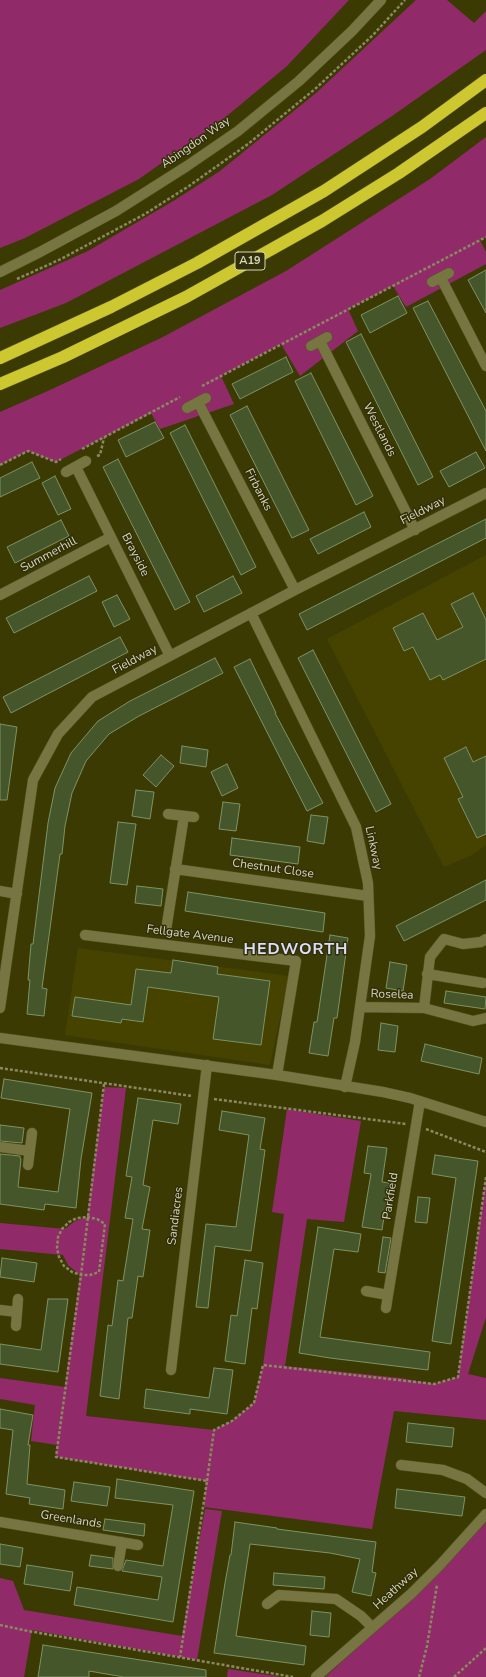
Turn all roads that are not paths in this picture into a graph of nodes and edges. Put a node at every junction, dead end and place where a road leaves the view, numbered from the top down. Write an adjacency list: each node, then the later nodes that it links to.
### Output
1 (381, 0): 4 (street, Abingdon Way)
2 (486, 80): 7 (highway, A19)
3 (486, 113): 9 (highway, A19)
4 (0, 272)
5 (441, 278): 8 (street)
6 (319, 341): 15 (street, Westlands)
7 (0, 358)
8 (486, 366)
9 (0, 384)
10 (187, 408): 17 (street, Firbanks)
11 (86, 461): 12 (street)
12 (76, 467): 13 (street); 16 (street, Brayside)
13 (66, 472)
14 (486, 493): 15 (street, Fieldway)
15 (415, 530): 17 (street, Fieldway)
16 (111, 537): 18 (street, Summerhill); 20 (street, Brayside)
17 (295, 590): 19 (street, Fieldway)
18 (0, 595)
19 (251, 613): 20 (street, Fieldway); 25 (street, Linkway)
20 (170, 656): 24 (street, Fieldway)
21 (168, 814): 22 (street)
22 (175, 869): 25 (street, Chestnut Close); 26 (street)
23 (0, 891): 24 (street)
24 (17, 894): 32 (street, Fieldway)
25 (368, 896): 31 (street, Linkway)
26 (166, 930)
27 (85, 935): 37 (street, Fellgate Avenue)
28 (486, 940): 29 (street, Roselea)
29 (427, 974): 30 (street); 33 (street, Roselea)
30 (483, 983)
31 (360, 1007): 33 (street, Roselea); 38 (street, Linkway)
32 (0, 1008)
33 (424, 1008): 34 (street, Roselea)
34 (486, 1018)
35 (0, 1038): 36 (street)
36 (207, 1065): 37 (street); 52 (street, Sandiacres)
37 (277, 1075): 38 (street)
38 (345, 1087): 39 (street)
39 (420, 1101): 40 (street); 46 (street, Parkfield)
40 (486, 1122)
41 (32, 1133): 43 (street)
42 (0, 1147): 43 (street)
43 (30, 1151): 44 (street)
44 (28, 1165)
45 (366, 1291): 46 (street)
46 (388, 1295): 48 (street, Parkfield)
47 (18, 1299): 50 (street)
48 (386, 1308)
49 (0, 1310): 50 (street)
50 (17, 1312): 51 (street)
51 (16, 1326)
52 (170, 1370)
53 (402, 1465): 54 (street)
54 (486, 1493)
55 (486, 1514): 61 (street, Heathway)
56 (0, 1522): 57 (street, Greenlands)
57 (122, 1542): 58 (street, Greenlands); 59 (street)
58 (138, 1545)
59 (118, 1566)
60 (267, 1604): 61 (street)
61 (372, 1627): 62 (street, Heathway)
62 (316, 1677)

